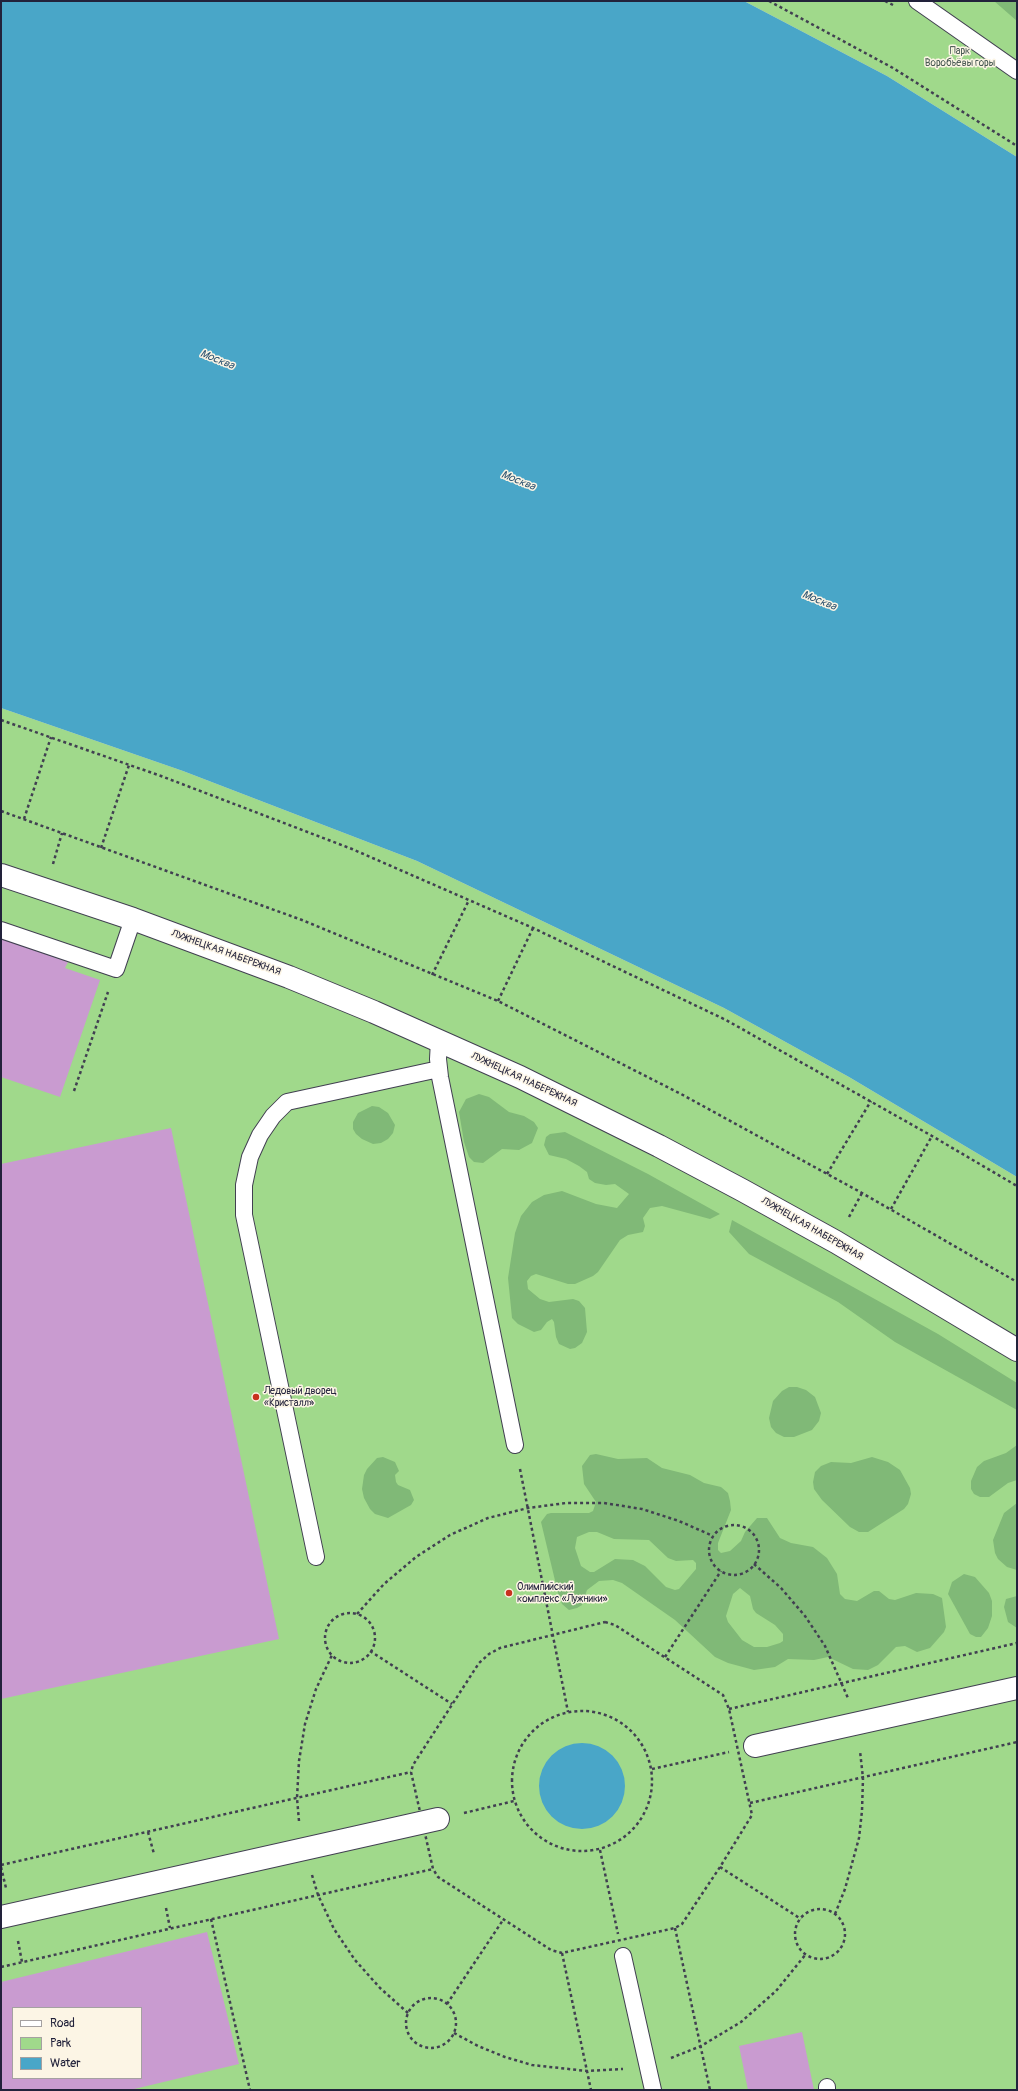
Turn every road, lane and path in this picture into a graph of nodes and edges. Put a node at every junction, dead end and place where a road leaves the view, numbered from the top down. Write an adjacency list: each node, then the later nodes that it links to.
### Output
1 (769, 1): 4 (path)
2 (917, 1): 3 (lane)
3 (1017, 71)
4 (1017, 146)
5 (1, 720): 6 (path)
6 (51, 738): 7 (path); 9 (path)
7 (129, 765): 10 (path); 12 (path)
8 (1, 811): 9 (path)
9 (24, 820): 10 (path)
10 (101, 848): 17 (path)
11 (1, 875): 13 (street, ЛУЖНЕЦКАЯ НАБЕРЕЖНАЯ)
12 (469, 900): 14 (path); 17 (path)
13 (133, 919): 16 (lane); 19 (street, ЛУЖНЕЦКАЯ НАБЕРЕЖНАЯ)
14 (533, 928): 18 (path); 22 (path)
15 (1, 930): 16 (lane)
16 (116, 969): 21 (path)
17 (432, 975): 18 (path)
18 (498, 1001): 24 (path)
19 (439, 1041): 20 (lane); 28 (street, ЛУЖНЕЦКАЯ НАБЕРЕЖНАЯ)
20 (439, 1069): 29 (lane); 32 (lane)
21 (74, 1091)
22 (871, 1101): 23 (path); 24 (path)
23 (932, 1136): 25 (path); 26 (path)
24 (827, 1174): 26 (path)
25 (1017, 1186)
26 (891, 1209): 27 (path)
27 (1017, 1282)
28 (1017, 1350)
29 (515, 1445): 30 (path)
30 (528, 1508): 31 (path); 34 (path); 35 (path)
31 (713, 1536): 33 (path); 33 (path)
32 (316, 1557)
33 (721, 1571): 38 (path)
34 (357, 1614): 37 (path); 37 (path)
35 (553, 1635): 38 (path); 40 (path); 42 (path)
36 (1017, 1643): 41 (path)
37 (370, 1651): 40 (path)
38 (665, 1657): 41 (path)
39 (1017, 1688): 44 (street)
40 (452, 1704): 46 (path)
41 (729, 1708): 44 (path)
42 (568, 1712): 45 (path); 47 (path)
43 (1017, 1742): 48 (path)
44 (747, 1748): 45 (path); 48 (path)
45 (652, 1769): 50 (path)
46 (411, 1772): 49 (path); 51 (path)
47 (514, 1801): 49 (path); 50 (path)
48 (750, 1803): 52 (path)
49 (430, 1820): 53 (path); 54 (street)
50 (600, 1850): 59 (path)
51 (1, 1865)
52 (720, 1868): 56 (path); 58 (path)
53 (433, 1869): 55 (path); 57 (path)
54 (1, 1917)
55 (212, 1919): 62 (path); 64 (path)
56 (801, 1919): 56 (path)
57 (503, 1920): 60 (path); 63 (path)
58 (675, 1928): 59 (path); 67 (path)
59 (620, 1940): 60 (path); 61 (path)
60 (562, 1953): 65 (path)
61 (623, 1956): 66 (lane)
62 (1, 1967)
63 (447, 2004): 63 (path)
64 (250, 2090)
65 (592, 2090)
66 (653, 2090)
67 (710, 2090)

